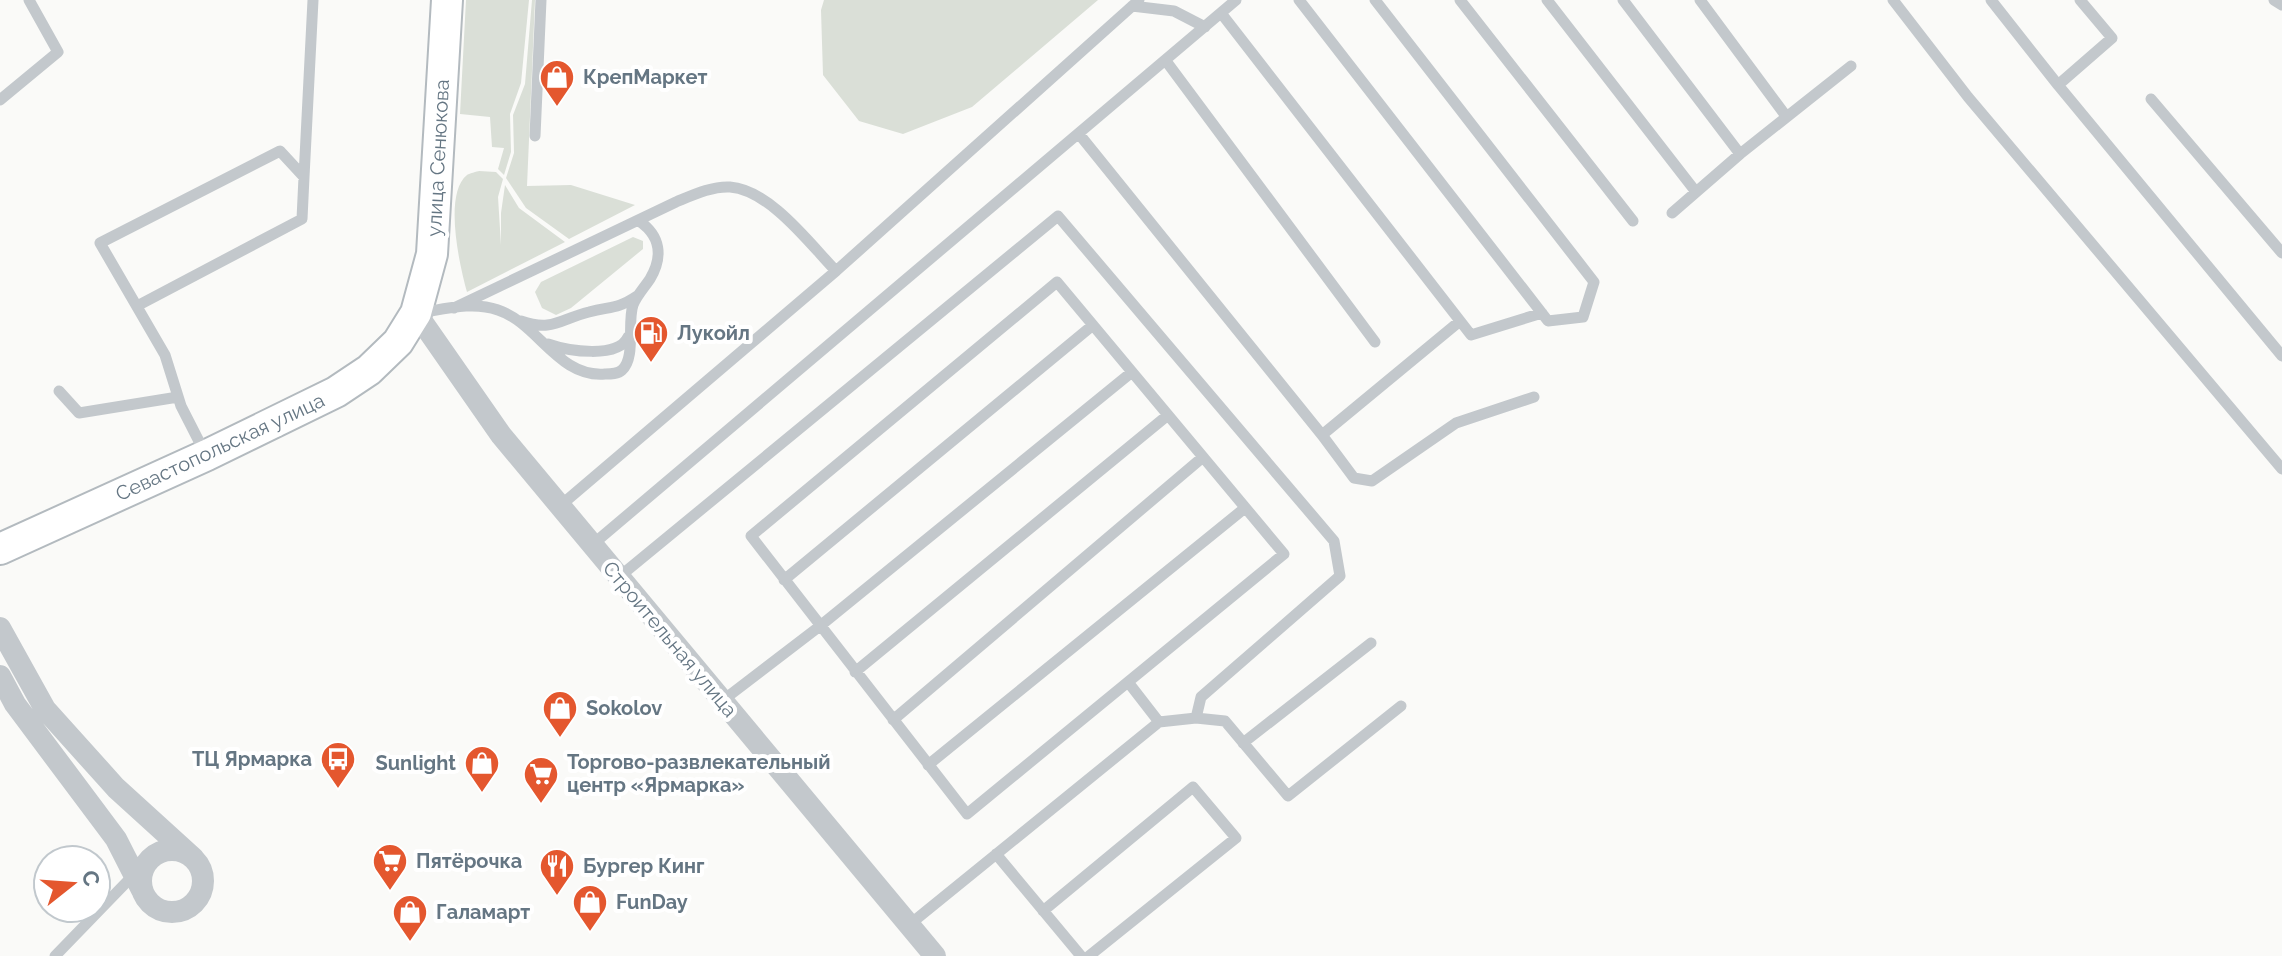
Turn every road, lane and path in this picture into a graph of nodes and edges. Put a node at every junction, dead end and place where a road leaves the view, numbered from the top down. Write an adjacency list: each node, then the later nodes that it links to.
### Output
1 (29, 0): 24 (lane)
2 (313, 0): 29 (lane)
3 (447, 0): 39 (main road, улица Сенюкова)
4 (541, 0): 27 (lane)
5 (1236, 0): 18 (lane)
6 (1299, 0): 40 (lane)
7 (1375, 0): 40 (lane)
8 (1460, 0): 33 (lane)
9 (1547, 0): 30 (lane)
10 (1623, 0): 28 (lane)
11 (1700, 0): 25 (lane)
12 (1893, 0): 56 (lane)
13 (1991, 0): 22 (lane)
14 (2080, 0): 22 (lane)
15 (2274, 0): 17 (lane)
16 (1136, 3): 19 (lane); 35 (lane)
17 (2282, 5)
18 (1221, 13): 19 (lane); 42 (lane)
19 (1205, 27): 20 (lane)
20 (1166, 61): 26 (lane); 45 (lane)
21 (1851, 66): 25 (lane)
22 (2058, 85): 47 (lane)
23 (2151, 99): 34 (lane)
24 (0, 100)
25 (1786, 116): 28 (lane)
26 (1079, 134): 53 (lane); 59 (lane)
27 (535, 136)
28 (1740, 154): 30 (lane)
29 (304, 177): 37 (lane); 37 (lane)
30 (1696, 192): 31 (lane)
31 (1672, 213)
32 (639, 221): 35 (lane); 36 (lane); 38 (lane)
33 (1633, 221)
34 (2282, 253)
35 (836, 271): 57 (lane)
36 (639, 294): 41 (lane); 43 (lane)
37 (137, 306): 50 (lane)
38 (454, 308): 39 (lane); 41 (lane)
39 (416, 313): 54 (main road, Севастопольская улица); 57 (street, Строительная улица)
40 (1542, 313): 42 (lane)
41 (517, 319): 46 (lane)
42 (1460, 321): 53 (lane)
43 (631, 325): 46 (lane); 46 (lane)
44 (1093, 325): 48 (lane); 62 (lane); 62 (lane)
45 (1375, 342)
46 (544, 343)
47 (2282, 356)
48 (1132, 372): 52 (lane); 63 (lane)
49 (59, 391): 50 (lane)
50 (178, 397): 54 (lane)
51 (1534, 397): 53 (lane)
52 (1168, 415): 55 (lane); 66 (lane)
53 (1322, 435)
54 (207, 455): 60 (main road, Севастопольская улица)
55 (1203, 457): 58 (lane); 72 (lane)
56 (2282, 469)
57 (560, 506): 59 (street, Строительная улица)
58 (1245, 508): 68 (lane); 75 (lane)
59 (592, 545): 61 (street, Строительная улица)
60 (0, 549)
61 (619, 577): 69 (street, Строительная улица); 71 (lane)
62 (784, 580): 63 (lane)
63 (820, 626): 66 (lane); 69 (lane)
64 (0, 628): 77 (street)
65 (1371, 643): 74 (lane)
66 (855, 672): 72 (lane)
67 (0, 676): 78 (street)
68 (1128, 682): 73 (lane); 75 (lane)
69 (722, 701): 80 (street, Строительная улица)
70 (1401, 706): 74 (lane)
71 (1196, 718): 73 (lane); 74 (lane)
72 (893, 720): 75 (lane)
73 (1159, 722): 76 (lane)
74 (1243, 743)
75 (928, 765)
76 (996, 854): 79 (lane); 80 (lane)
77 (193, 858): 78 (street); 78 (street)
78 (142, 875): 81 (lane)
79 (1043, 911): 83 (lane); 84 (lane)
80 (909, 925): 82 (street, Строительная улица)
81 (55, 956)
82 (935, 956)
83 (1081, 956)
84 (1089, 956)

